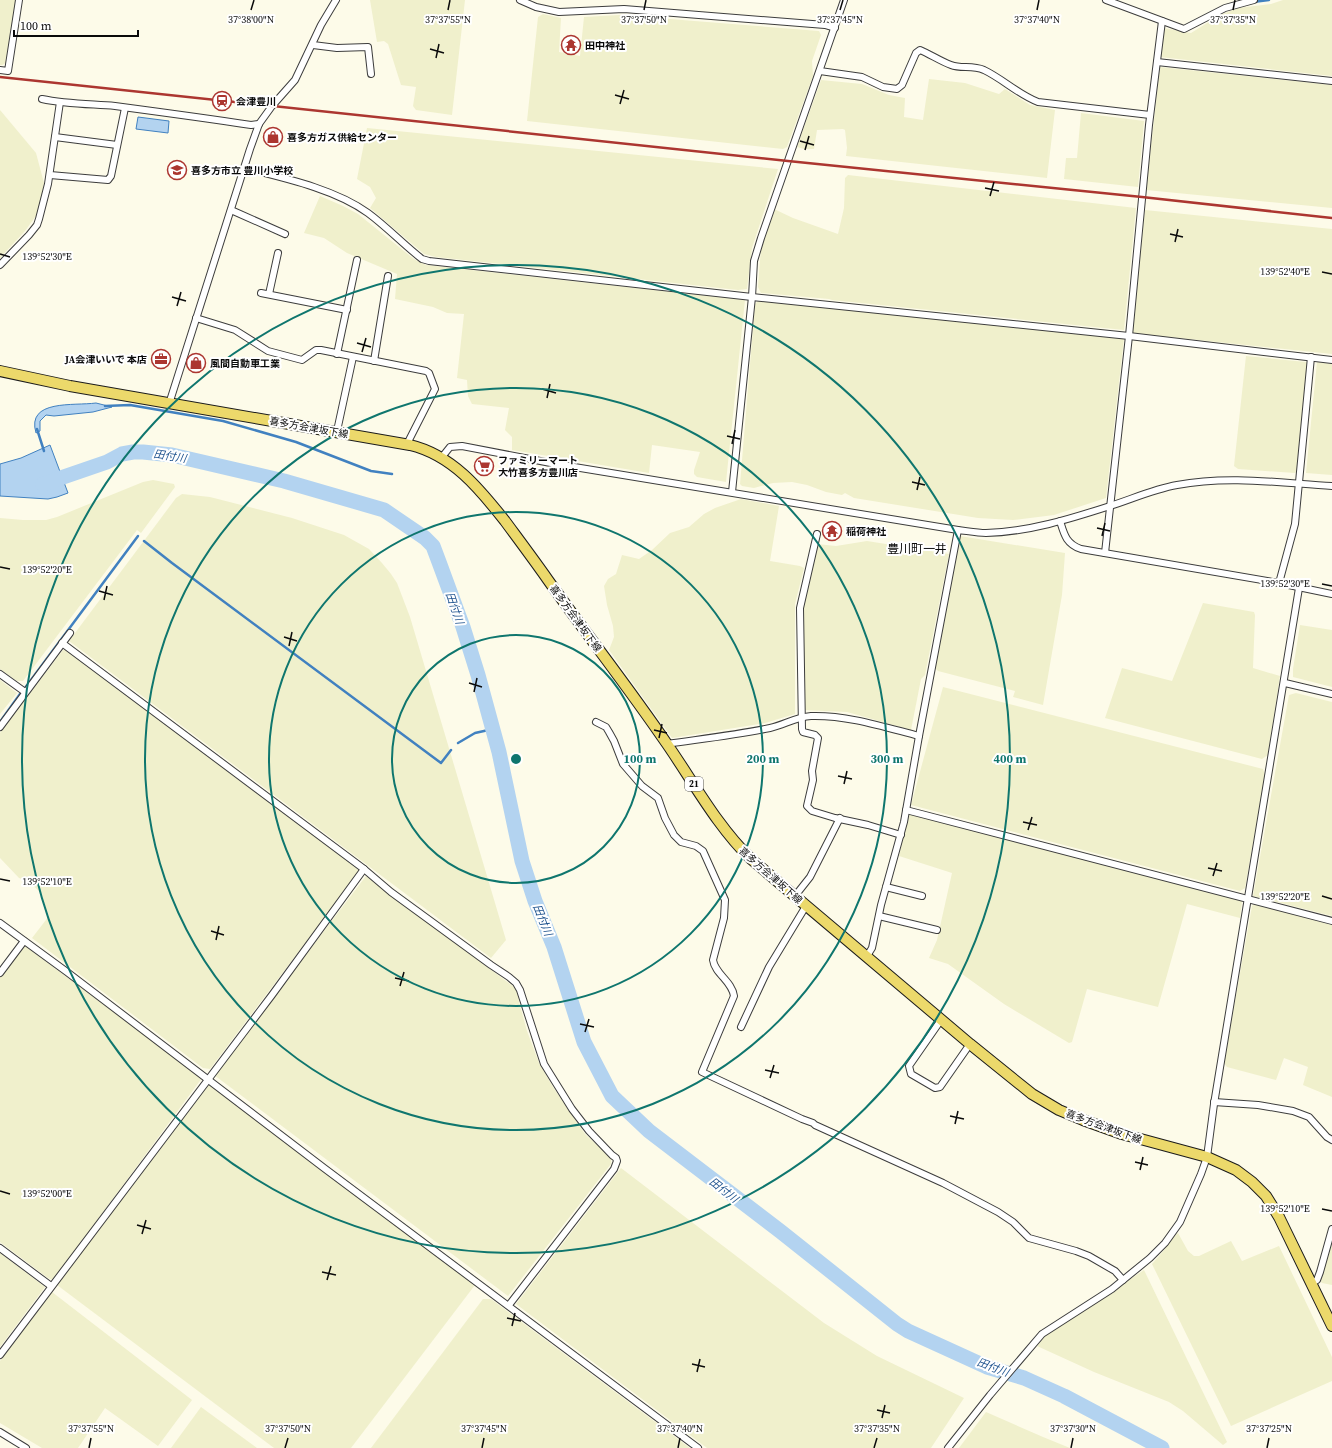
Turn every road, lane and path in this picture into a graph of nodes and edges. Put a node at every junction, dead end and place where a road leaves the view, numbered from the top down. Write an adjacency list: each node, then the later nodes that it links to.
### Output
1 (19, 0): 11 (street)
2 (336, 0): 9 (street)
3 (520, 0): 8 (street)
4 (844, 0): 8 (street)
5 (1106, 0): 7 (street)
6 (1254, 0): 7 (street)
7 (1162, 21): 10 (street)
8 (835, 28): 12 (street)
9 (313, 44): 13 (street); 19 (street)
10 (1157, 62): 14 (street); 18 (street)
11 (0, 70)
12 (820, 71): 18 (street); 32 (street)
13 (371, 74)
14 (1332, 81)
15 (42, 99): 16 (street)
16 (60, 102): 17 (street); 20 (street)
17 (125, 108): 19 (street); 21 (street)
18 (1150, 115): 35 (street)
19 (259, 124): 22 (street)
20 (55, 138): 21 (street); 23 (street)
21 (117, 145): 23 (street)
22 (244, 168): 24 (street); 32 (street)
23 (50, 175): 28 (street)
24 (232, 210): 25 (street); 34 (street)
25 (285, 234)
26 (278, 253): 31 (street)
27 (357, 260): 33 (street)
28 (0, 265)
29 (388, 276): 40 (street)
30 (261, 293): 31 (street)
31 (269, 294): 33 (street)
32 (752, 297): 35 (street); 48 (street)
33 (347, 310): 36 (street)
34 (196, 318): 36 (street); 42 (street)
35 (1129, 336): 38 (street); 49 (street)
36 (337, 354): 37 (street)
37 (354, 357): 40 (street); 43 (street)
38 (1311, 357): 39 (street); 46 (street)
39 (1332, 360)
40 (374, 361): 44 (street)
41 (0, 371): 42 (main road, 喜多方会津坂下線 / 21)
42 (169, 404): 43 (main road, 喜多方会津坂下線 / 21)
43 (337, 431): 44 (main road, 喜多方会津坂下線 / 21)
44 (407, 444): 45 (main road, 喜多方会津坂下線 / 21)
45 (442, 457): 48 (street); 67 (main road, 喜多方会津坂下線 / 21)
46 (1298, 484): 47 (street); 49 (street); 54 (street)
47 (1332, 486)
48 (732, 492): 51 (street)
49 (1110, 506): 50 (street); 53 (street)
50 (1060, 521): 51 (street); 53 (street)
51 (958, 530): 66 (street)
52 (817, 534): 63 (street)
53 (1105, 553): 54 (street)
54 (1279, 583): 55 (street)
55 (1300, 588): 56 (street); 60 (street)
56 (1332, 594)
57 (70, 633): 58 (street)
58 (62, 643): 61 (street); 71 (street)
59 (0, 674): 61 (street)
60 (1285, 683): 62 (street); 75 (street)
61 (25, 692): 65 (street)
62 (1332, 694)
63 (802, 717): 66 (street); 67 (street); 69 (street)
64 (596, 722): 93 (street)
65 (0, 727)
66 (919, 736): 68 (street)
67 (667, 744): 73 (main road, 喜多方会津坂下線 / 21)
68 (906, 810): 70 (street); 75 (street)
69 (840, 818): 70 (street); 73 (street)
70 (901, 835): 72 (street)
71 (364, 869): 87 (street); 96 (street)
72 (886, 887): 74 (street); 77 (street)
73 (795, 896): 76 (main road, 喜多方会津坂下線 / 21)
74 (922, 896)
75 (1248, 899): 78 (street); 88 (street)
76 (806, 906): 82 (main road, 喜多方会津坂下線 / 21); 85 (street)
77 (879, 916): 80 (street); 82 (street)
78 (1332, 921)
79 (0, 923): 81 (street)
80 (937, 930)
81 (24, 941): 83 (street); 87 (street)
82 (867, 956): 84 (main road, 喜多方会津坂下線 / 21)
83 (0, 973)
84 (941, 1020): 86 (main road, 喜多方会津坂下線 / 21); 86 (street)
85 (741, 1027)
86 (970, 1044): 90 (main road, 喜多方会津坂下線 / 21)
87 (208, 1078): 95 (street); 96 (street)
88 (1214, 1102): 89 (street); 90 (street)
89 (1332, 1140)
90 (1206, 1157): 93 (street); 94 (main road, 喜多方会津坂下線 / 21)
91 (1332, 1229): 94 (street)
92 (0, 1248): 95 (street)
93 (1123, 1280): 102 (street)
94 (1311, 1284): 97 (main road, 喜多方会津坂下線 / 21)
95 (51, 1286): 98 (street)
96 (509, 1305): 101 (street)
97 (1332, 1326)
98 (0, 1355)
99 (0, 1432): 100 (street)
100 (26, 1448)
101 (698, 1448)
102 (948, 1448)

